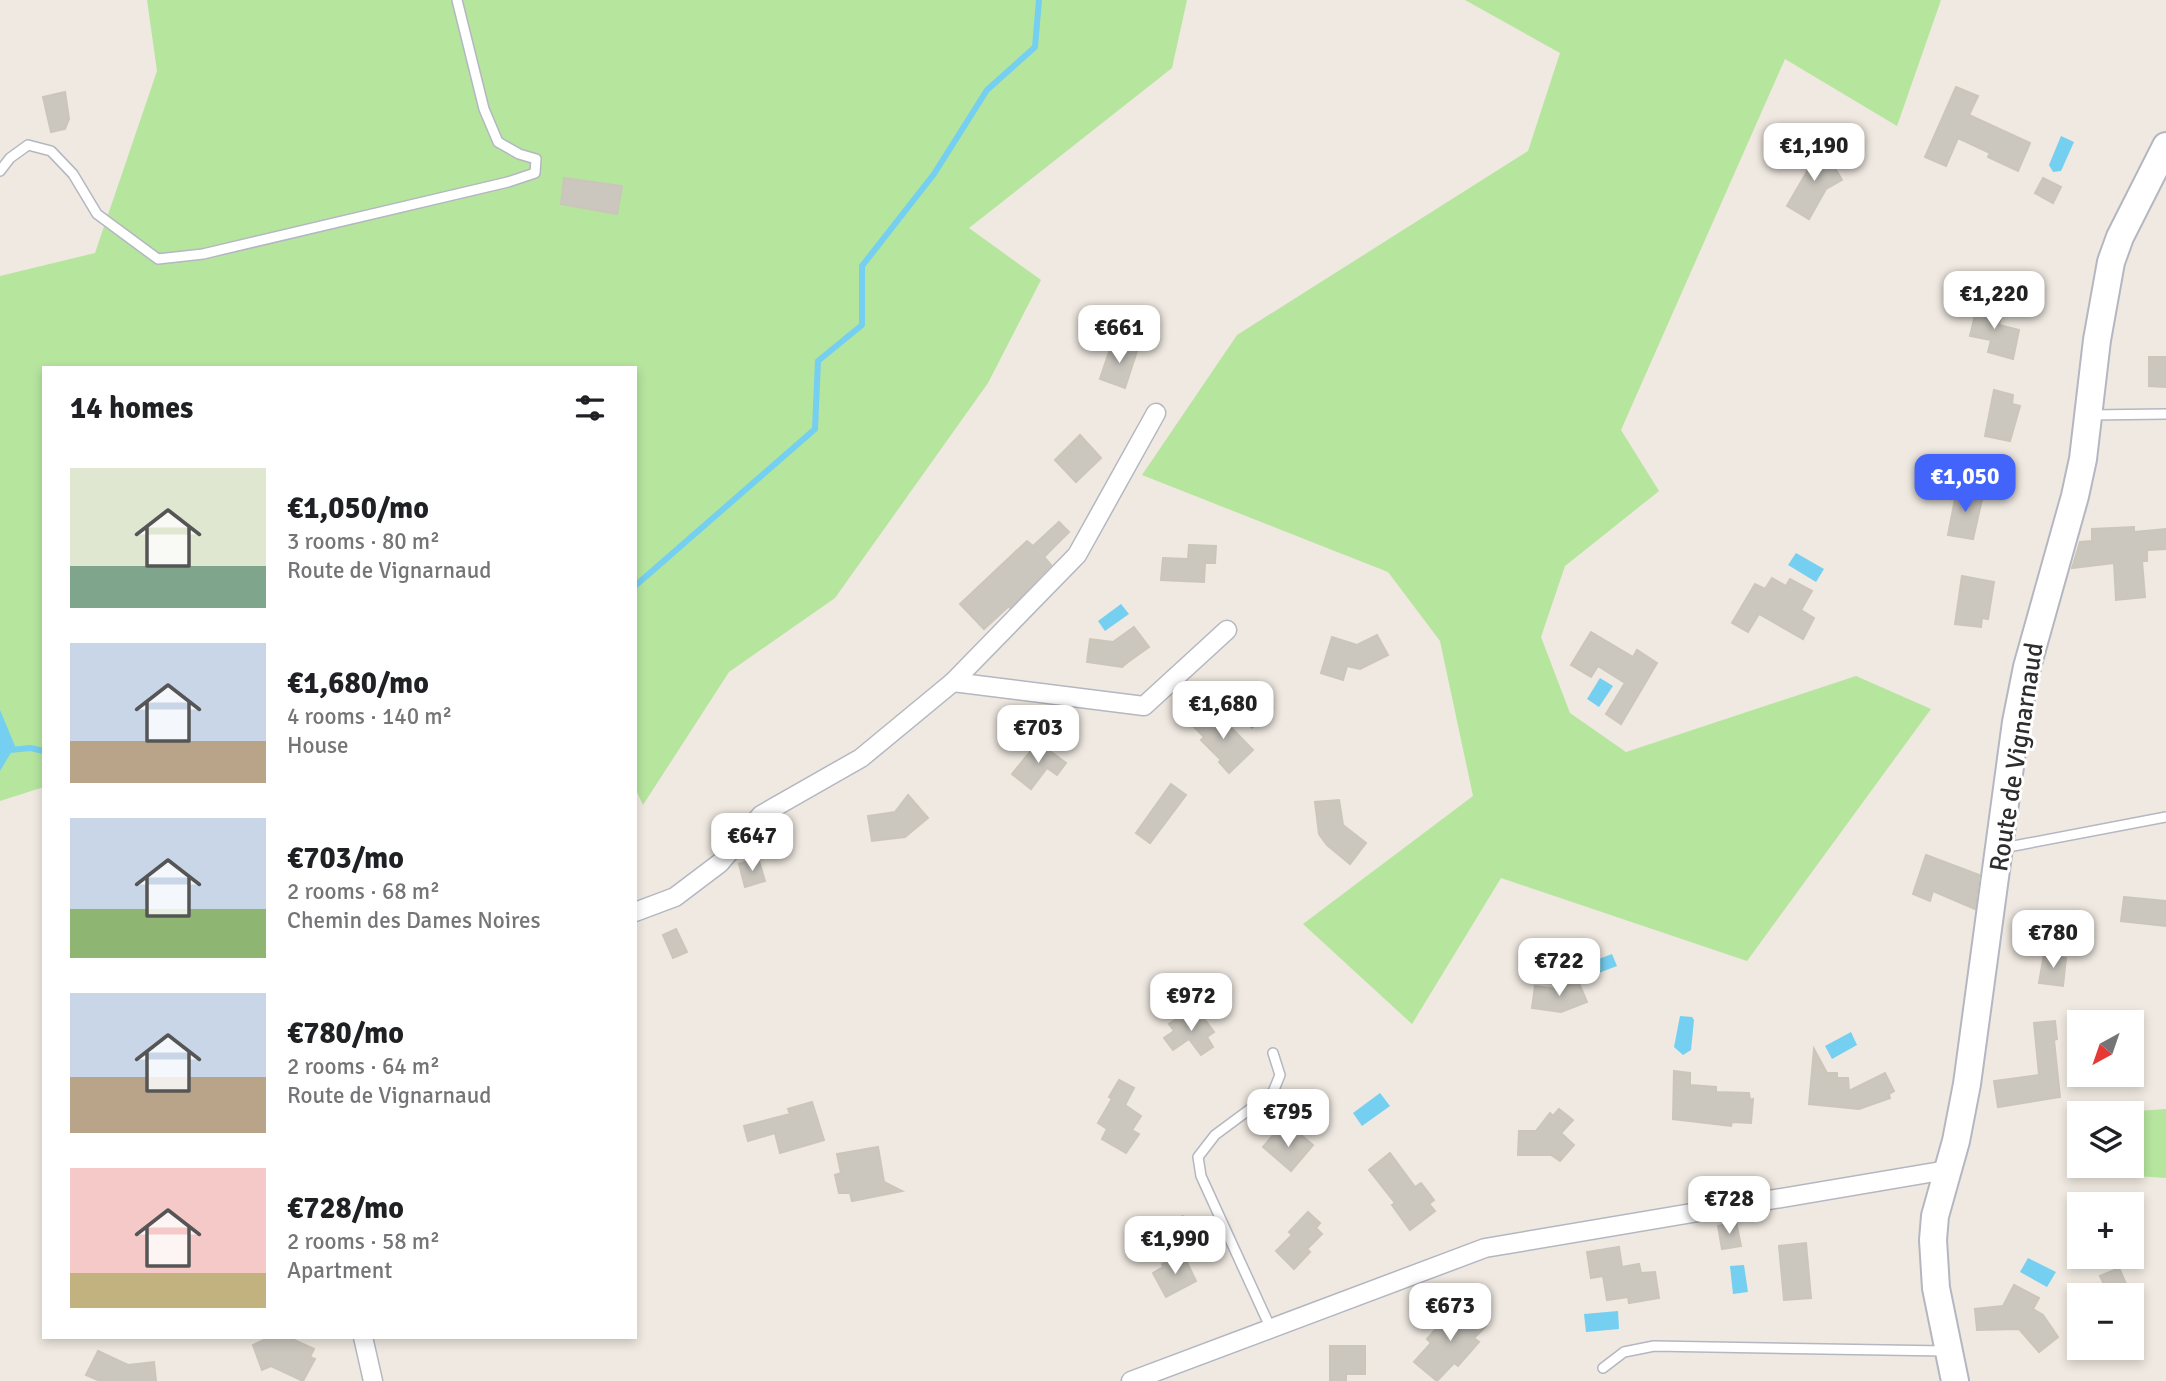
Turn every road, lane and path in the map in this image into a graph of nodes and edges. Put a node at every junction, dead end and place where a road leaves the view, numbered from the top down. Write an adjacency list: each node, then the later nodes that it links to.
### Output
1 (457, 0): 3 (lane)
2 (2166, 146): 6 (street, Route de Vignarnaud)
3 (0, 171)
4 (1156, 413): 8 (street)
5 (2166, 414): 6 (lane)
6 (2088, 415): 10 (street, Route de Vignarnaud)
7 (1227, 630): 8 (street)
8 (953, 682): 11 (street)
9 (2166, 817): 10 (lane)
10 (2000, 849): 13 (street, Route de Vignarnaud)
11 (637, 911)
12 (1273, 1053): 14 (lane)
13 (1947, 1170): 14 (street); 16 (street, Route de Vignarnaud)
14 (1271, 1329): 19 (street)
15 (363, 1339): 18 (street)
16 (1948, 1351): 17 (lane); 20 (street, Route de Vignarnaud)
17 (1603, 1368)
18 (373, 1381)
19 (1131, 1381)
20 (1955, 1381)

